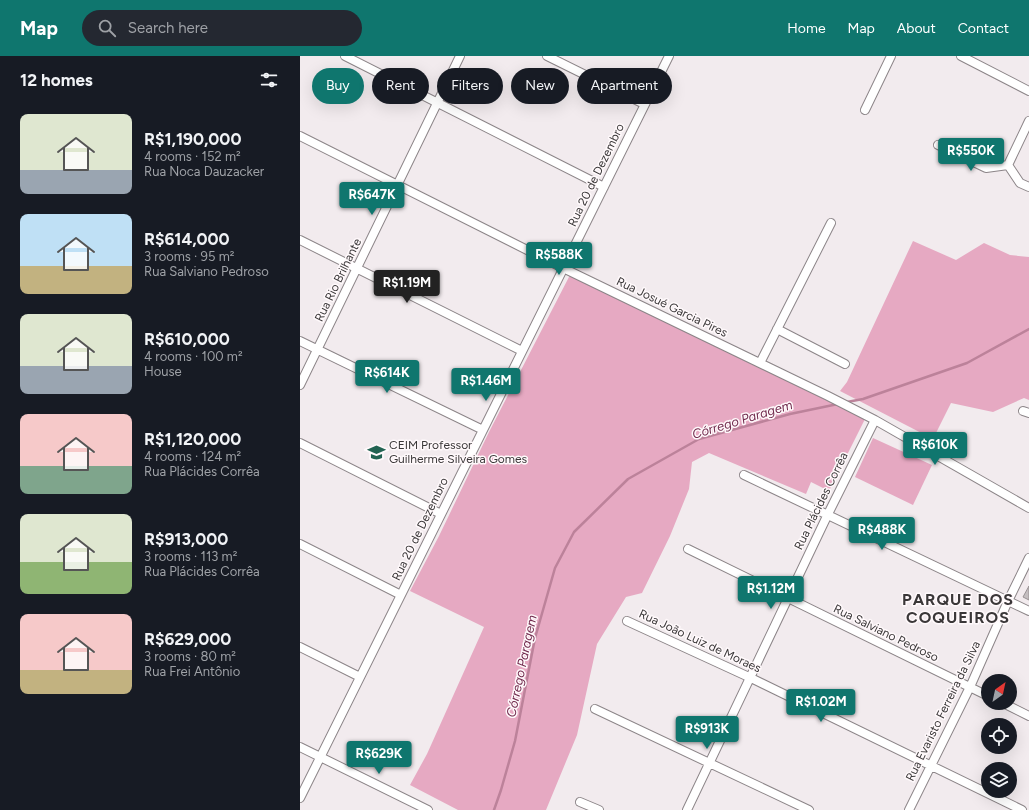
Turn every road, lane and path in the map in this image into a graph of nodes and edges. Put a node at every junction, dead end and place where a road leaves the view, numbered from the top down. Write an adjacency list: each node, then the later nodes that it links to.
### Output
1 (345, 56): 11 (street)
2 (460, 56): 7 (street, Rua Rio Brilhante)
3 (547, 56): 9 (street)
4 (668, 56): 8 (street, Rua 20 de Dezembro)
5 (891, 56): 15 (street)
6 (961, 56): 10 (street)
7 (454, 68)
8 (662, 68)
9 (577, 71)
10 (1029, 91)
11 (437, 102)
12 (438, 104): 20 (street, Rua Rio Brilhante)
13 (440, 104): 21 (street)
14 (644, 104): 21 (street, Rua 20 de Dezembro)
15 (865, 110)
16 (1029, 121): 19 (street)
17 (300, 136): 20 (street, Rua Josué Garcia Pires)
18 (938, 145): 19 (street)
19 (1008, 165): 22 (street)
20 (398, 185): 25 (street, Rua Josué Garcia Pires); 26 (street, Rua Rio Brilhante)
21 (604, 187): 25 (street, Rua 20 de Dezembro)
22 (1029, 187)
23 (830, 223): 27 (street)
24 (300, 240): 26 (street)
25 (564, 268): 30 (street, Rua 20 de Dezembro); 31 (street, Rua Josué Garcia Pires)
26 (358, 269): 29 (street, Rua Rio Brilhante); 30 (street)
27 (777, 329): 31 (street); 32 (street)
28 (300, 341): 29 (street)
29 (317, 350): 33 (street, Rua Rio Brilhante); 35 (street)
30 (522, 351): 35 (street, Rua 20 de Dezembro)
31 (760, 363): 34 (street, Rua Josué Garcia Pires)
32 (845, 364)
33 (300, 385)
34 (875, 420): 38 (street, Rua Josué Garcia Pires); 40 (street, Rua Plácides Corrêa)
35 (483, 430): 39 (street, Rua 20 de Dezembro)
36 (300, 444): 39 (street)
37 (744, 475): 40 (street)
38 (1029, 508)
39 (441, 514): 44 (street, Rua 20 de Dezembro)
40 (828, 514): 45 (street, Rua Plácides Corrêa); 46 (street)
41 (300, 544): 44 (street)
42 (688, 549): 45 (street, Rua Salviano Pedroso)
43 (1029, 558): 46 (street, Rua Evaristo Ferreira da Silva)
44 (401, 595): 50 (street, Rua 20 de Dezembro)
45 (788, 598): 51 (street, Rua Plácides Corrêa); 52 (street, Rua Salviano Pedroso)
46 (1008, 600): 47 (street); 52 (street, Rua Evaristo Ferreira da Silva)
47 (1029, 611)
48 (627, 621): 51 (street, Rua João Luiz de Moraes)
49 (300, 647): 50 (street)
50 (360, 677): 58 (street, Rua 20 de Dezembro)
51 (751, 678): 59 (street, Rua Plácides Corrêa); 60 (street, Rua João Luiz de Moraes)
52 (970, 687): 53 (street, Rua Salviano Pedroso); 60 (street, Rua Evaristo Ferreira da Silva)
53 (981, 692)
54 (595, 709): 59 (street)
55 (1017, 710): 56 (street)
56 (1029, 716)
57 (300, 747): 58 (street)
58 (320, 757): 61 (street, Rua 20 de Dezembro); 63 (street)
59 (710, 762): 65 (street, Rua Plácides Corrêa); 66 (street)
60 (931, 766): 67 (street, Rua Evaristo Ferreira da Silva); 68 (street, Rua João Luiz de Moraes)
61 (300, 798)
62 (580, 802): 64 (street)
63 (428, 810)
64 (598, 810)
65 (687, 810)
66 (809, 810)
67 (909, 810)
68 (1022, 810)

